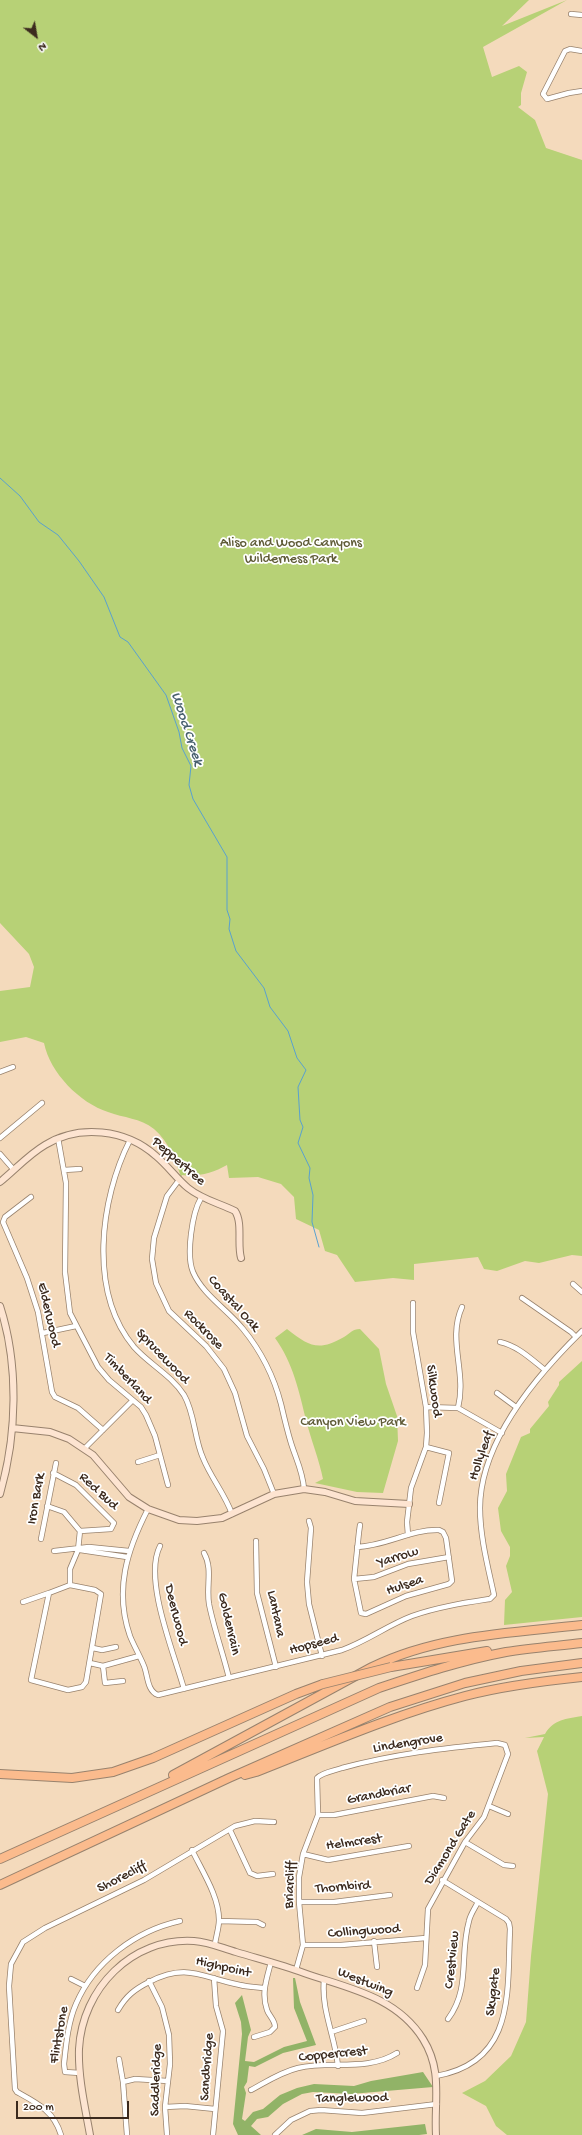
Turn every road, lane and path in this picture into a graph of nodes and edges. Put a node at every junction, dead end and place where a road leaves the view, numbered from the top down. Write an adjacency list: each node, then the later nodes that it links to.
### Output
1 (571, 14): 2 (street)
2 (582, 15)
3 (582, 52): 4 (street)
4 (582, 91)
5 (13, 1066): 6 (street)
6 (0, 1072)
7 (42, 1103): 8 (street)
8 (0, 1138)
9 (58, 1138): 10 (street, Peppertree); 13 (street, Peppertree); 14 (street, Timberland)
10 (130, 1140): 15 (street, Peppertree); 54 (street, Sprucewood)
11 (0, 1154): 13 (street)
12 (80, 1169): 14 (street)
13 (14, 1170): 16 (street, Peppertree)
14 (64, 1170): 26 (street, Timberland)
15 (179, 1180): 18 (street, Peppertree); 49 (street, Rockrose)
16 (0, 1182)
17 (31, 1197): 28 (street, Elderwood)
18 (201, 1198): 19 (street, Peppertree); 47 (street, Coastal Oak)
19 (241, 1258)
20 (573, 1284): 21 (street)
21 (582, 1292)
22 (522, 1298): 29 (street)
23 (414, 1303): 34 (street, Silkwood)
24 (0, 1306): 37 (street)
25 (462, 1307): 36 (street)
26 (76, 1326): 28 (street); 33 (street, Timberland)
27 (582, 1331): 29 (street, Hollyleaf)
28 (43, 1334): 38 (street, Elderwood)
29 (576, 1337): 31 (street, Hollyleaf)
30 (500, 1342): 31 (street)
31 (545, 1370): 35 (street, Hollyleaf)
32 (497, 1392): 35 (street)
33 (132, 1401): 38 (street); 42 (street, Timberland)
34 (426, 1407): 36 (street); 40 (street, Silkwood)
35 (516, 1407): 39 (street, Hollyleaf)
36 (458, 1408): 39 (street)
37 (12, 1428): 41 (street); 48 (street)
38 (103, 1430): 41 (street)
39 (502, 1433): 73 (street, Hollyleaf)
40 (426, 1447): 50 (street); 51 (street, Silkwood)
41 (85, 1448): 53 (street)
42 (160, 1455): 43 (street); 46 (street, Timberland)
43 (138, 1462)
44 (56, 1463): 45 (street, Iron Bark)
45 (53, 1473): 52 (street, Iron Bark); 57 (street, Red Bud)
46 (168, 1485)
47 (304, 1489): 49 (street); 51 (street)
48 (0, 1494)
49 (274, 1494): 54 (street)
50 (439, 1503)
51 (409, 1504): 58 (street, Silkwood)
52 (47, 1506): 57 (street); 59 (street, Iron Bark)
53 (148, 1509): 54 (street); 65 (street)
54 (232, 1514)
55 (309, 1521): 80 (street)
56 (360, 1525): 62 (street)
57 (80, 1531): 63 (street)
58 (408, 1535): 62 (street); 67 (street)
59 (41, 1539)
60 (256, 1541): 84 (street, Lantana)
61 (160, 1546): 88 (street, Deerwood)
62 (358, 1547): 69 (street)
63 (78, 1550): 64 (street); 65 (street); 68 (street); 70 (street)
64 (54, 1551)
65 (129, 1552): 68 (street)
66 (204, 1553): 86 (street, Goldenrain)
67 (449, 1556): 69 (street, Yarrow); 69 (street, Hulsea)
68 (127, 1557): 79 (street)
69 (354, 1579)
70 (70, 1585): 71 (street); 77 (street)
71 (49, 1593): 72 (street); 81 (street)
72 (23, 1602)
73 (475, 1602): 80 (street, Hopseed)
74 (582, 1625): 98 (highway)
75 (582, 1643): 78 (highway)
76 (116, 1647): 77 (street)
77 (93, 1648): 81 (street)
78 (506, 1652): 90 (highway, bridge); 98 (highway)
79 (139, 1656): 83 (street); 88 (street, Hopseed)
80 (322, 1656): 84 (street, Hopseed)
81 (90, 1663): 83 (street)
82 (582, 1663): 91 (highway)
83 (103, 1666): 87 (street)
84 (276, 1667): 86 (street, Hopseed)
85 (582, 1677): 91 (highway)
86 (229, 1678): 88 (street, Hopseed)
87 (123, 1681)
88 (184, 1689)
89 (505, 1745): 92 (street, Lindengrove); 94 (street, Diamond Gate)
90 (0, 1774)
91 (229, 1778): 108 (highway)
92 (317, 1778): 96 (street, Briarcliff)
93 (444, 1798): 96 (street, Grandbriar)
94 (489, 1806): 95 (street); 100 (street, Diamond Gate)
95 (508, 1814)
96 (318, 1815): 103 (street, Briarcliff)
97 (274, 1822): 99 (street, Shorecliff)
98 (64, 1830): 104 (highway)
99 (230, 1830): 102 (street, Shorecliff); 106 (street)
100 (465, 1842): 105 (street); 107 (street, Diamond Gate)
101 (409, 1846): 103 (street, Helmcrest)
102 (192, 1850): 113 (street); 145 (street, Shorecliff)
103 (303, 1854): 110 (street, Briarcliff)
104 (0, 1858)
105 (513, 1866)
106 (273, 1874)
107 (442, 1880): 111 (street); 115 (street, Diamond Gate)
108 (0, 1884)
109 (390, 1895): 110 (street, Thornbird)
110 (299, 1902): 118 (street, Briarcliff)
111 (478, 1902): 130 (street, Crestview); 138 (street, Skygate)
112 (180, 1921): 126 (street, Flintstone)
113 (219, 1921): 114 (street); 117 (street)
114 (263, 1925)
115 (426, 1938): 116 (street, Collingwood); 128 (street, Diamond Gate)
116 (374, 1941): 118 (street, Collingwood); 120 (street)
117 (215, 1944): 119 (street, Westwing); 137 (street, Westwing)
118 (303, 1945): 121 (street, Briarcliff)
119 (271, 1962): 121 (street, Westwing); 127 (street)
120 (376, 1967)
121 (296, 1970): 124 (street, Westwing)
122 (214, 1978): 125 (street, Highpoint); 127 (street, Highpoint); 144 (street, Sandbridge)
123 (71, 1979): 126 (street)
124 (324, 1980): 132 (street); 138 (street, Westwing)
125 (149, 1982): 129 (street, Highpoint); 139 (street, Saddleridge)
126 (84, 1986): 137 (street, Flintstone)
127 (264, 1988): 133 (street)
128 (417, 1988)
129 (118, 2010)
130 (448, 2019)
131 (364, 2021): 132 (street)
132 (331, 2032): 136 (street)
133 (254, 2037)
134 (397, 2053): 136 (street, Coppercrest)
135 (119, 2058): 140 (street)
136 (338, 2066): 141 (street, Coppercrest)
137 (80, 2073): 146 (street, Westwing)
138 (436, 2076): 142 (street, Westwing)
139 (168, 2081): 140 (street); 143 (street, Saddleridge)
140 (123, 2082): 147 (street)
141 (251, 2090)
142 (437, 2104): 150 (street, Tanglewood); 151 (street, Westwing)
143 (166, 2107): 144 (street); 148 (street, Saddleridge)
144 (216, 2109): 149 (street, Sandbridge)
145 (61, 2135)
146 (90, 2135)
147 (127, 2135)
148 (167, 2135)
149 (213, 2135)
150 (275, 2135)
151 (436, 2135)

